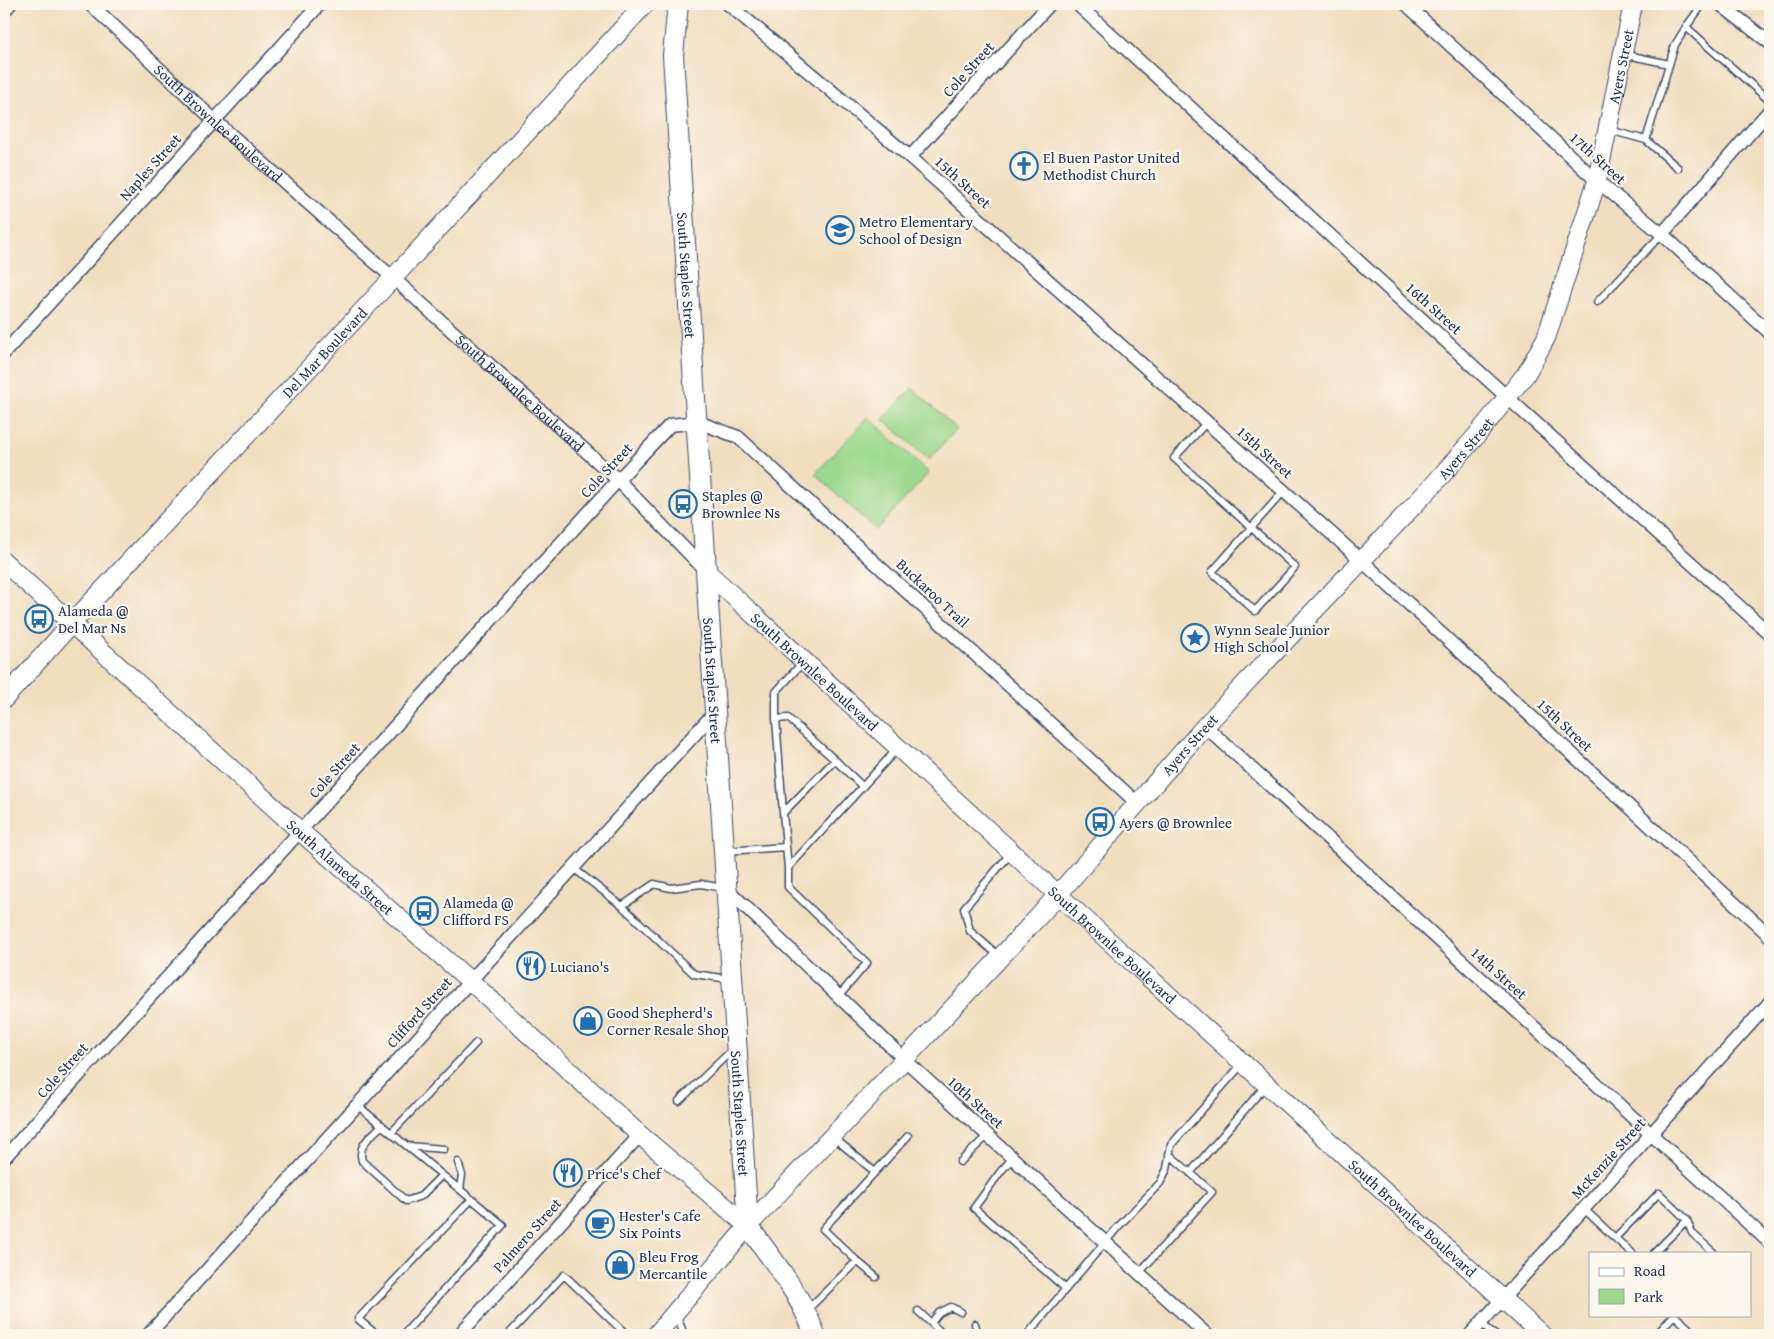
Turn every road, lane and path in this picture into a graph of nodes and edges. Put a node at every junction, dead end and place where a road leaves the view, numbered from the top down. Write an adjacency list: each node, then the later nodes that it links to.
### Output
1 (10, 4): 13 (street)
2 (90, 4): 20 (street, South Brownlee Boulevard)
3 (320, 4): 20 (street, Naples Street)
4 (645, 4): 27 (main road, Del Mar Boulevard)
5 (678, 4): 32 (main road, South Staples Street)
6 (728, 4): 23 (street, 15th Street)
7 (1050, 4): 23 (street, Cole Street)
8 (1077, 4): 31 (street, 16th Street)
9 (1406, 4): 25 (street, 17th Street)
10 (1633, 4): 16 (main road, Ayers Street)
11 (1703, 4): 14 (lane)
12 (1720, 4): 15 (street)
13 (4, 11)
14 (1686, 26): 17 (lane); 18 (lane)
15 (1770, 43)
16 (1623, 54): 17 (lane); 21 (main road, Ayers Street)
17 (1669, 64): 22 (lane)
18 (1770, 101)
19 (1770, 110): 26 (street)
20 (214, 120): 27 (street, South Brownlee Boulevard); 30 (street, Naples Street)
21 (1608, 129): 22 (lane); 25 (main road, Ayers Street)
22 (1646, 140): 24 (lane)
23 (910, 157): 33 (street, 15th Street)
24 (1678, 168)
25 (1597, 181): 26 (street, 17th Street); 31 (main road, Ayers Street)
26 (1662, 234): 28 (lane); 29 (street, 17th Street)
27 (394, 278): 34 (street, South Brownlee Boulevard); 40 (main road, Del Mar Boulevard)
28 (1597, 302)
29 (1770, 333)
30 (4, 353)
31 (1508, 398): 37 (main road, Ayers Street); 41 (street, 16th Street)
32 (698, 422): 34 (street, Cole Street); 39 (main road, South Staples Street); 50 (street, Buckaroo Trail)
33 (1207, 422): 35 (street, 15th Street); 36 (lane)
34 (618, 480): 39 (street, South Brownlee Boulevard); 52 (street, Cole Street)
35 (1284, 491): 36 (lane); 37 (street, 15th Street)
36 (1252, 528): 36 (lane)
37 (1361, 560): 46 (main road, Ayers Street); 61 (street, 15th Street)
38 (4, 562): 40 (main road, South Alameda Street)
39 (706, 571): 42 (main road, South Brownlee Boulevard); 44 (main road, South Staples Street)
40 (72, 623): 43 (main road, Del Mar Boulevard); 52 (main road, South Alameda Street)
41 (1770, 634)
42 (804, 661): 45 (lane); 47 (main road, South Brownlee Boulevard)
43 (4, 699)
44 (715, 712): 54 (main road, South Staples Street); 56 (street, Clifford Street)
45 (776, 719): 48 (lane); 51 (lane)
46 (1205, 726): 50 (main road, Ayers Street); 76 (street, 14th Street)
47 (898, 748): 49 (lane); 55 (main road, South Brownlee Boulevard)
48 (835, 760): 49 (lane); 51 (lane)
49 (862, 786): 57 (lane)
50 (1137, 803): 59 (main road, Ayers Street)
51 (783, 813): 53 (lane)
52 (300, 832): 64 (main road, South Alameda Street); 84 (street, Cole Street)
53 (786, 847): 54 (lane); 57 (lane)
54 (724, 851): 58 (main road, South Staples Street)
55 (1012, 852): 59 (main road, South Brownlee Boulevard); 62 (lane)
56 (572, 867): 60 (lane); 64 (street, Clifford Street)
57 (788, 868): 65 (lane)
58 (727, 888): 60 (lane); 63 (main road, South Staples Street); 65 (street, 10th Street)
59 (1058, 895): 62 (main road, Ayers Street); 70 (main road, South Brownlee Boulevard)
60 (622, 906): 63 (lane)
61 (1770, 936)
62 (1000, 958): 69 (main road, Ayers Street)
63 (732, 979): 68 (main road, South Staples Street)
64 (469, 980): 73 (street, Clifford Street); 77 (main road, South Alameda Street)
65 (839, 996): 69 (street, 10th Street)
66 (1770, 1002): 76 (street, McKenzie Street)
67 (476, 1042): 75 (lane)
68 (736, 1046): 72 (lane); 95 (main road, South Staples Street)
69 (905, 1060): 78 (street, 10th Street); 79 (main road, Ayers Street)
70 (1243, 1063): 71 (main road, South Brownlee Boulevard); 83 (lane)
71 (1266, 1084): 89 (lane); 106 (main road, South Brownlee Boulevard)
72 (679, 1101)
73 (357, 1105): 74 (lane); 116 (street, Clifford Street)
74 (382, 1125): 75 (lane); 90 (lane)
75 (392, 1133): 81 (lane)
76 (1651, 1134): 93 (street, McKenzie Street); 98 (street, 14th Street)
77 (640, 1135): 95 (main road, South Alameda Street); 119 (street, Palmero Street)
78 (988, 1135): 85 (street, 10th Street); 87 (lane)
79 (832, 1136): 88 (lane); 95 (main road, Ayers Street)
80 (908, 1136): 88 (lane)
81 (407, 1146): 82 (lane); 90 (lane)
82 (444, 1149)
83 (1169, 1154): 89 (lane); 97 (lane)
84 (4, 1158)
85 (1013, 1158): 97 (street, 10th Street); 105 (lane)
86 (458, 1162): 91 (lane)
87 (960, 1162)
88 (875, 1172): 102 (lane)
89 (1190, 1173): 103 (lane)
90 (442, 1175): 91 (lane)
91 (460, 1189): 92 (lane)
92 (472, 1199): 117 (lane); 118 (lane)
93 (1584, 1209): 96 (lane); 106 (street, McKenzie Street)
94 (1687, 1220): 96 (lane); 100 (lane); 101 (lane)
95 (748, 1226): 107 (main road); 109 (main road)
96 (1615, 1238): 99 (lane)
97 (1106, 1243): 103 (street, 10th Street); 105 (lane)
98 (1770, 1243)
99 (1631, 1252)
100 (1655, 1252)
101 (1713, 1252)
102 (857, 1260): 104 (lane); 107 (lane)
103 (1139, 1273): 128 (street, 10th Street)
104 (876, 1277)
105 (1066, 1289): 127 (lane)
106 (1503, 1299): 114 (street, McKenzie Street); 131 (main road, South Brownlee Boulevard)
107 (807, 1311): 124 (main road)
108 (918, 1311): 113 (lane)
109 (675, 1312): 122 (main road); 123 (lane)
110 (961, 1312): 113 (lane)
111 (1673, 1316): 132 (lane)
112 (1675, 1316): 133 (lane)
113 (931, 1323): 125 (lane)
114 (1481, 1323): 129 (street, McKenzie Street); 130 (lane)
115 (974, 1324): 126 (lane)
116 (148, 1335)
117 (377, 1335)
118 (403, 1335)
119 (459, 1335)
120 (508, 1335): 121 (lane)
121 (627, 1335)
122 (656, 1335)
123 (684, 1335)
124 (815, 1335)
125 (944, 1335)
126 (978, 1335)
127 (1027, 1335)
128 (1207, 1335)
129 (1470, 1335)
130 (1495, 1335)
131 (1542, 1335)
132 (1656, 1335)
133 (1696, 1335)

